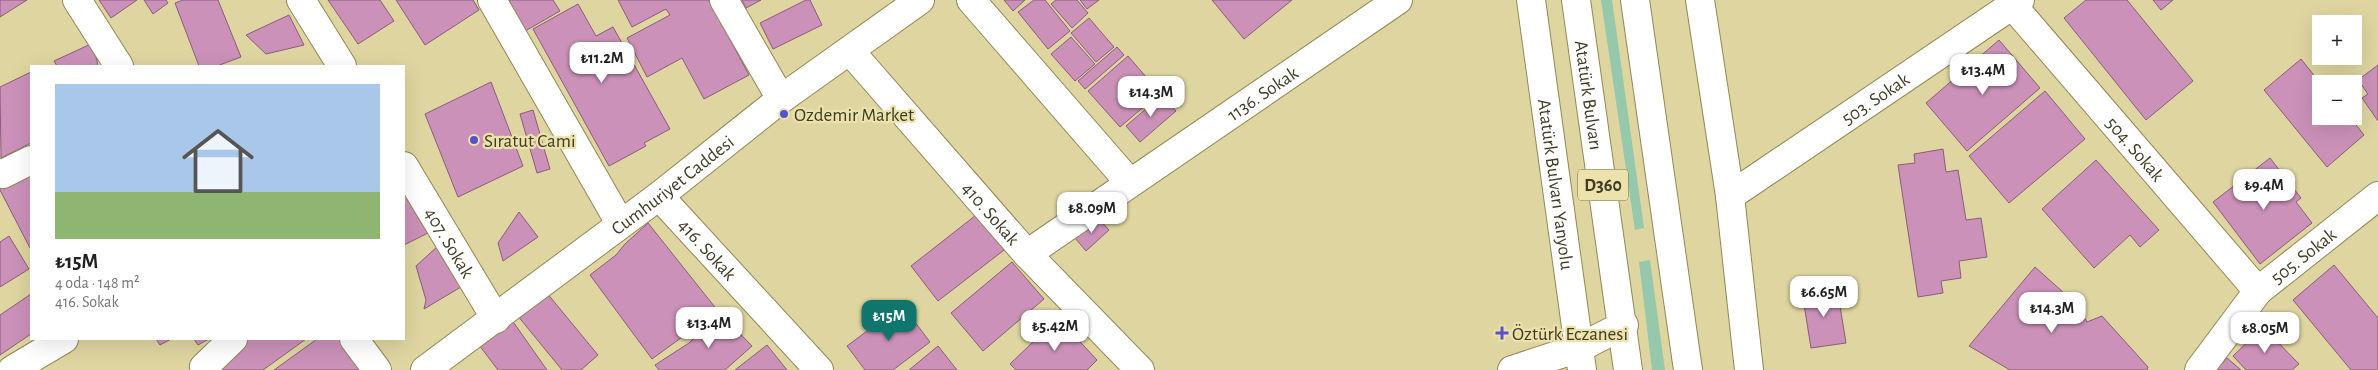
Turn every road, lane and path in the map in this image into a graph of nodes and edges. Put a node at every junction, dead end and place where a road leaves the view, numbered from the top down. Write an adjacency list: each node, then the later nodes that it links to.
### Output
1 (77, 0): 14 (main road)
2 (301, 0): 15 (main road)
3 (492, 0): 24 (main road)
4 (724, 0): 16 (main road)
5 (920, 0): 13 (main road, Cumhuriyet Caddesi)
6 (971, 0): 20 (main road)
7 (1398, 0): 20 (main road, 1136. Sokak)
8 (1531, 0): 32 (main road, Atatürk Bulvarı Yanyolu)
9 (1576, 0): 28 (main road, Atatürk Bulvarı / D360)
10 (1635, 0): 41 (main road)
11 (1700, 0): 22 (main road)
12 (2016, 3): 22 (main road, 503. Sokak); 26 (main road, 504. Sokak)
13 (850, 51): 16 (main road, Cumhuriyet Caddesi); 25 (main road, 410. Sokak)
14 (118, 65)
15 (341, 65)
16 (781, 99): 21 (main road, Cumhuriyet Caddesi)
17 (30, 160): 19 (main road)
18 (405, 168): 27 (main road, 407. Sokak)
19 (0, 173)
20 (1130, 184): 25 (main road, 1136. Sokak)
21 (659, 196): 24 (main road, Cumhuriyet Caddesi); 37 (main road, 416. Sokak)
22 (1730, 196): 42 (main road)
23 (2378, 196): 26 (main road, 505. Sokak)
24 (620, 223): 27 (main road, Cumhuriyet Caddesi)
25 (1026, 254): 38 (main road, 410. Sokak)
26 (2258, 291): 43 (main road, 505. Sokak)
27 (496, 319): 33 (main road, Cumhuriyet Caddesi)
28 (1624, 325): 32 (main road); 40 (main road, Atatürk Bulvarı / D360)
29 (62, 340): 34 (main road)
30 (232, 340): 35 (main road)
31 (355, 340): 36 (main road)
32 (1581, 359): 39 (main road)
33 (440, 366)
34 (12, 370)
35 (205, 370)
36 (377, 370)
37 (819, 370)
38 (1140, 370)
39 (1512, 370)
40 (1628, 370)
41 (1688, 370)
42 (1749, 370)
43 (2200, 370)

